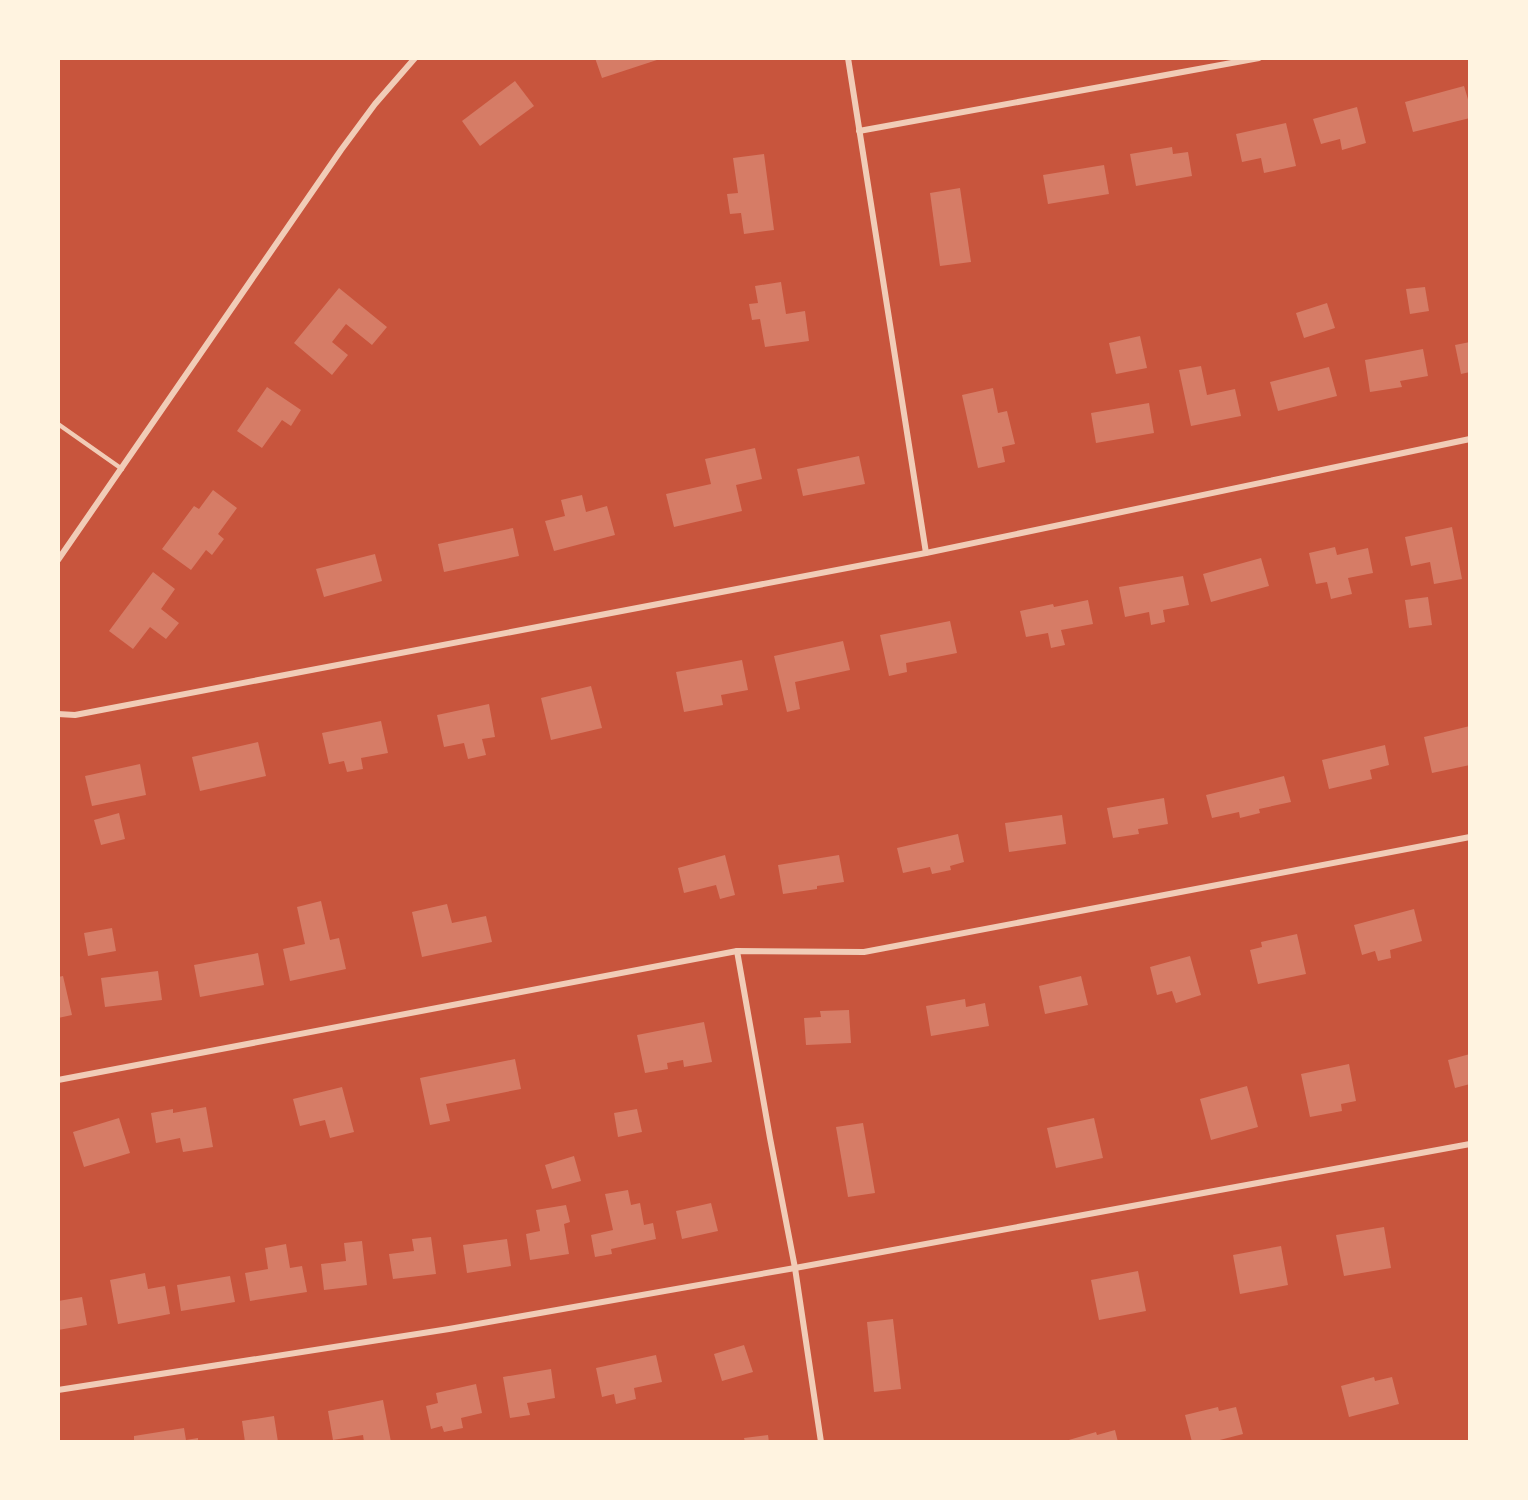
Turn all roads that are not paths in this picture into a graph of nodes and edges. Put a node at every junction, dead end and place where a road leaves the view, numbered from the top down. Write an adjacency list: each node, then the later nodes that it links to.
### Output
1 (414, 58): 7 (street)
2 (848, 58): 4 (street)
3 (1259, 58): 4 (street)
4 (859, 131): 8 (street)
5 (58, 424): 7 (lane)
6 (1470, 439): 8 (street)
7 (122, 469): 9 (street)
8 (926, 553): 10 (street)
9 (58, 560)
10 (58, 714)
11 (1470, 837): 12 (street)
12 (737, 951): 13 (street); 15 (street)
13 (58, 1080)
14 (1470, 1144): 15 (street)
15 (795, 1268): 16 (street); 17 (street)
16 (58, 1390)
17 (821, 1442)

